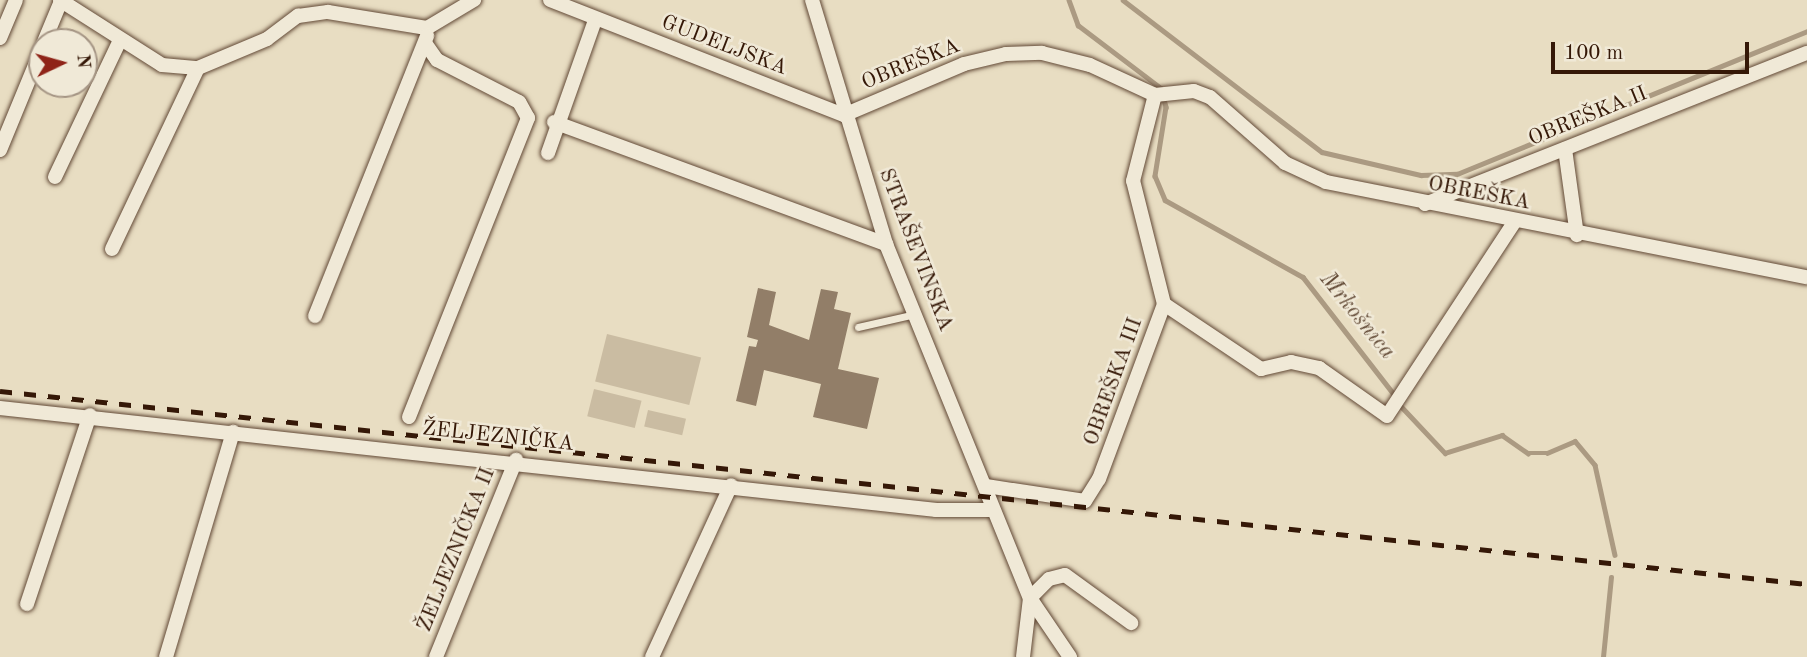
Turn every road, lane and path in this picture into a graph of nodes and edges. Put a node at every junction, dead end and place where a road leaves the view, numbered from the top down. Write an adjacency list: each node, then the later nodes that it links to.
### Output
1 (16, 0): 9 (street)
2 (61, 0): 7 (street); 10 (street)
3 (474, 0): 8 (street)
4 (551, 0): 6 (street, GUDELJSKA)
5 (812, 0): 16 (street, STRAŠEVINSKA)
6 (595, 20): 16 (street, GUDELJSKA); 17 (street)
7 (50, 28)
8 (427, 28): 11 (street); 13 (street)
9 (0, 38)
10 (120, 40): 13 (street); 21 (street)
11 (426, 44): 30 (street); 34 (street)
12 (1807, 53): 18 (street, OBREŠKA II)
13 (198, 68): 26 (street)
14 (28, 82): 19 (street)
15 (1155, 95): 16 (street, OBREŠKA); 22 (street, OBREŠKA); 28 (street, OBREŠKA III)
16 (844, 115): 25 (street, STRAŠEVINSKA)
17 (554, 122): 20 (street); 25 (street)
18 (1565, 149): 22 (street, OBREŠKA II); 24 (street)
19 (0, 150)
20 (548, 153)
21 (55, 177)
22 (1423, 205): 23 (street, OBREŠKA)
23 (1514, 223): 24 (street, OBREŠKA); 28 (street)
24 (1577, 235): 27 (street, OBREŠKA)
25 (886, 244): 29 (street, STRAŠEVINSKA)
26 (112, 249)
27 (1807, 277)
28 (1164, 304): 38 (street, OBREŠKA III)
29 (915, 314): 31 (lane); 38 (street, STRAŠEVINSKA)
30 (316, 316)
31 (858, 327)
32 (0, 408): 33 (street, ŽELJEZNIČKA)
33 (90, 415): 35 (street, ŽELJEZNIČKA); 41 (street)
34 (409, 417)
35 (233, 432): 36 (street, ŽELJEZNIČKA); 43 (street)
36 (516, 460): 37 (street, ŽELJEZNIČKA); 44 (street, ŽELJEZNIČKA II)
37 (731, 485): 39 (street, ŽELJEZNIČKA); 45 (street)
38 (986, 486): 39 (street, STRAŠEVINSKA)
39 (992, 510): 40 (street, STRAŠEVINSKA)
40 (1030, 598): 42 (street); 46 (street); 47 (street, STRAŠEVINSKA)
41 (27, 604)
42 (1131, 623)
43 (166, 657)
44 (436, 657)
45 (652, 657)
46 (1023, 657)
47 (1070, 657)

